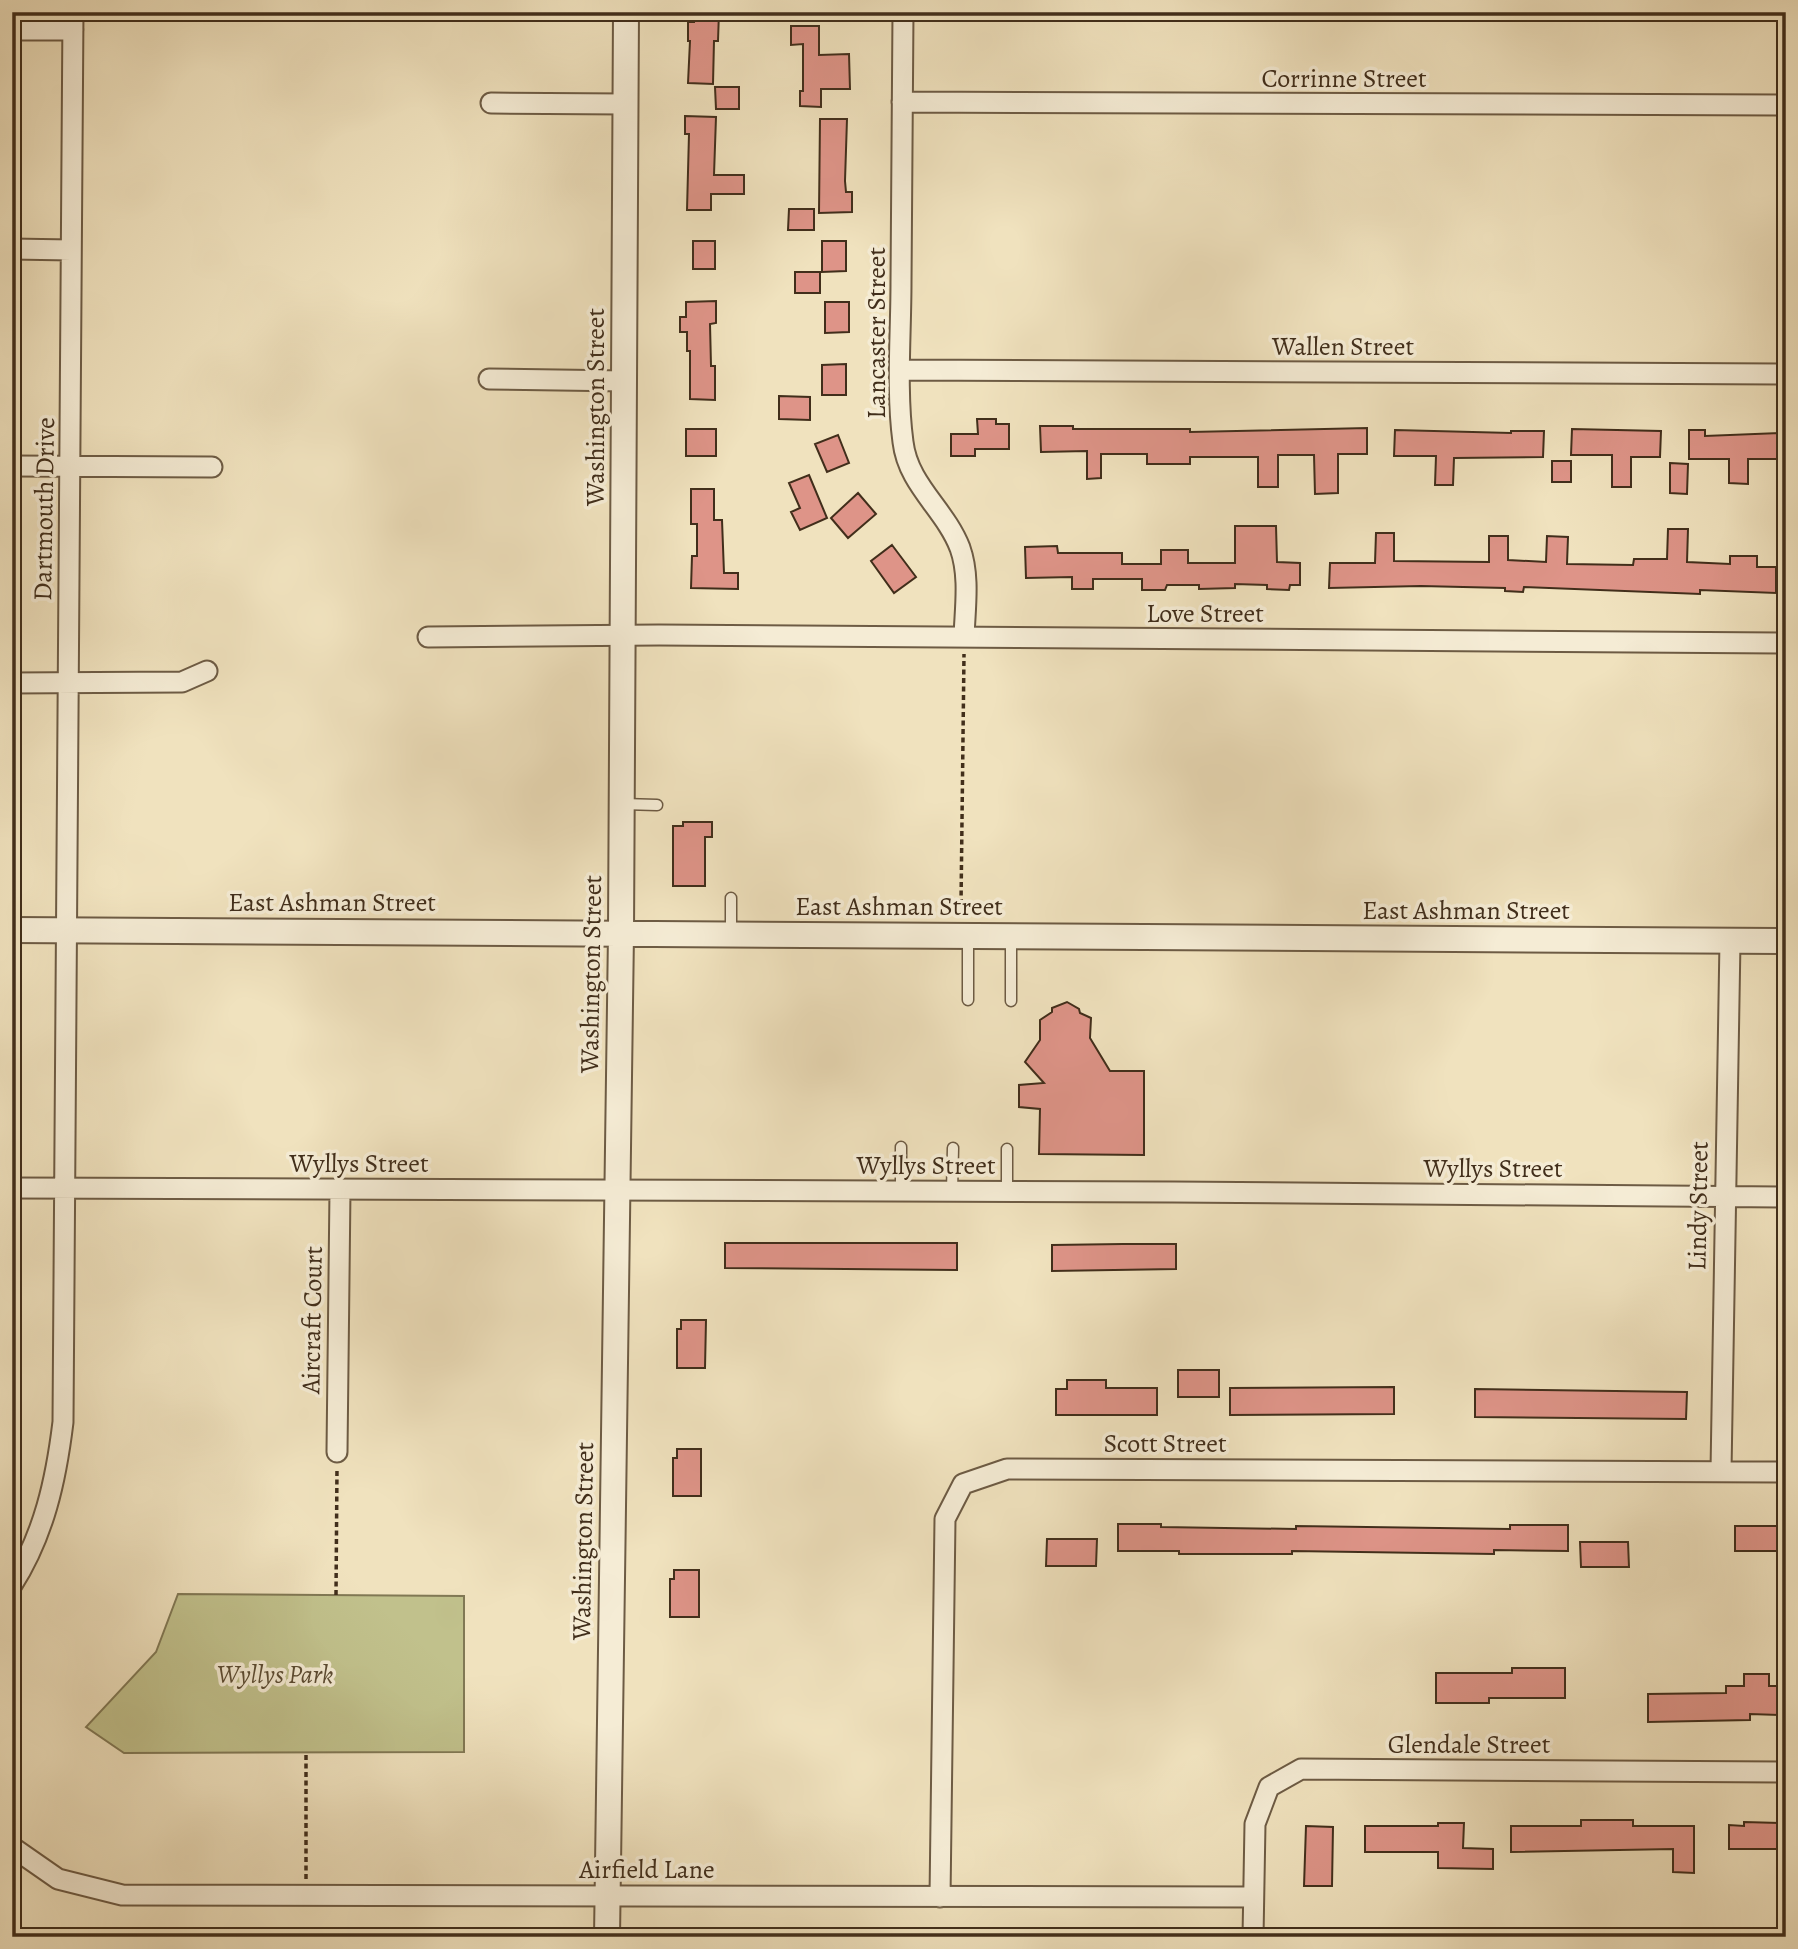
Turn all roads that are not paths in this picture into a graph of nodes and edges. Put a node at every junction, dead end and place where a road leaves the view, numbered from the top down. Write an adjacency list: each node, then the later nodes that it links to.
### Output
1 (626, 12): 7 (street, Washington Street)
2 (903, 12): 5 (street, Lancaster Street)
3 (73, 21): 4 (street); 10 (street, Dartmouth Drive)
4 (12, 30)
5 (902, 102): 8 (street, Corrinne Street); 11 (street, Lancaster Street)
6 (491, 103): 7 (street)
7 (625, 104): 14 (street, Washington Street)
8 (1786, 105)
9 (12, 249): 10 (street)
10 (71, 250): 16 (street, Dartmouth Drive)
11 (900, 370): 12 (street, Wallen Street); 20 (street, Lancaster Street)
12 (1786, 374)
13 (489, 379): 14 (street)
14 (625, 381): 18 (street, Washington Street)
15 (12, 466): 16 (street)
16 (71, 466): 17 (street); 24 (street, Dartmouth Drive)
17 (212, 467)
18 (624, 635): 19 (street, Love Street); 20 (street, Love Street); 25 (street, Washington Street)
19 (428, 637)
20 (964, 637): 21 (street, Love Street)
21 (1786, 643)
22 (207, 671): 24 (street)
23 (12, 682): 24 (street)
24 (68, 683): 29 (street, Dartmouth Drive)
25 (622, 804): 26 (lane); 30 (street, Washington Street)
26 (657, 805)
27 (731, 898): 31 (lane)
28 (12, 930): 29 (street, East Ashman Street)
29 (68, 930): 30 (street, East Ashman Street); 42 (street, Dartmouth Drive)
30 (621, 933): 31 (street, East Ashman Street); 44 (street, Washington Street)
31 (731, 934): 32 (street, East Ashman Street)
32 (968, 936): 33 (street, East Ashman Street); 36 (lane)
33 (1011, 936): 34 (street, East Ashman Street); 37 (lane)
34 (1730, 941): 35 (street, East Ashman Street); 48 (street, Lindy Street)
35 (1786, 941)
36 (968, 1000)
37 (1011, 1001)
38 (901, 1147): 45 (lane)
39 (953, 1148): 46 (lane)
40 (1007, 1149): 47 (lane)
41 (12, 1188): 42 (street, Wyllys Street)
42 (66, 1188): 43 (street, Wyllys Street); 53 (street, Dartmouth Drive)
43 (340, 1190): 44 (street, Wyllys Street); 50 (street, Aircraft Court)
44 (617, 1190): 45 (street, Wyllys Street); 56 (street, Washington Street)
45 (901, 1191): 46 (street, Wyllys Street)
46 (952, 1191): 47 (street, Wyllys Street)
47 (1007, 1191): 48 (street, Wyllys Street)
48 (1724, 1196): 49 (street, Wyllys Street); 51 (street, Lindy Street)
49 (1786, 1196)
50 (337, 1452)
51 (1721, 1471): 52 (street, Scott Street); 57 (street, Scott Street)
52 (1786, 1472)
53 (12, 1585)
54 (1786, 1772): 58 (street, Glendale Street)
55 (12, 1847): 56 (street, Airfield Lane)
56 (607, 1896): 57 (street, Airfield Lane); 59 (street, Washington Street)
57 (940, 1896): 58 (street, Airfield Lane)
58 (1253, 1897): 60 (street)
59 (607, 1937)
60 (1253, 1937)

